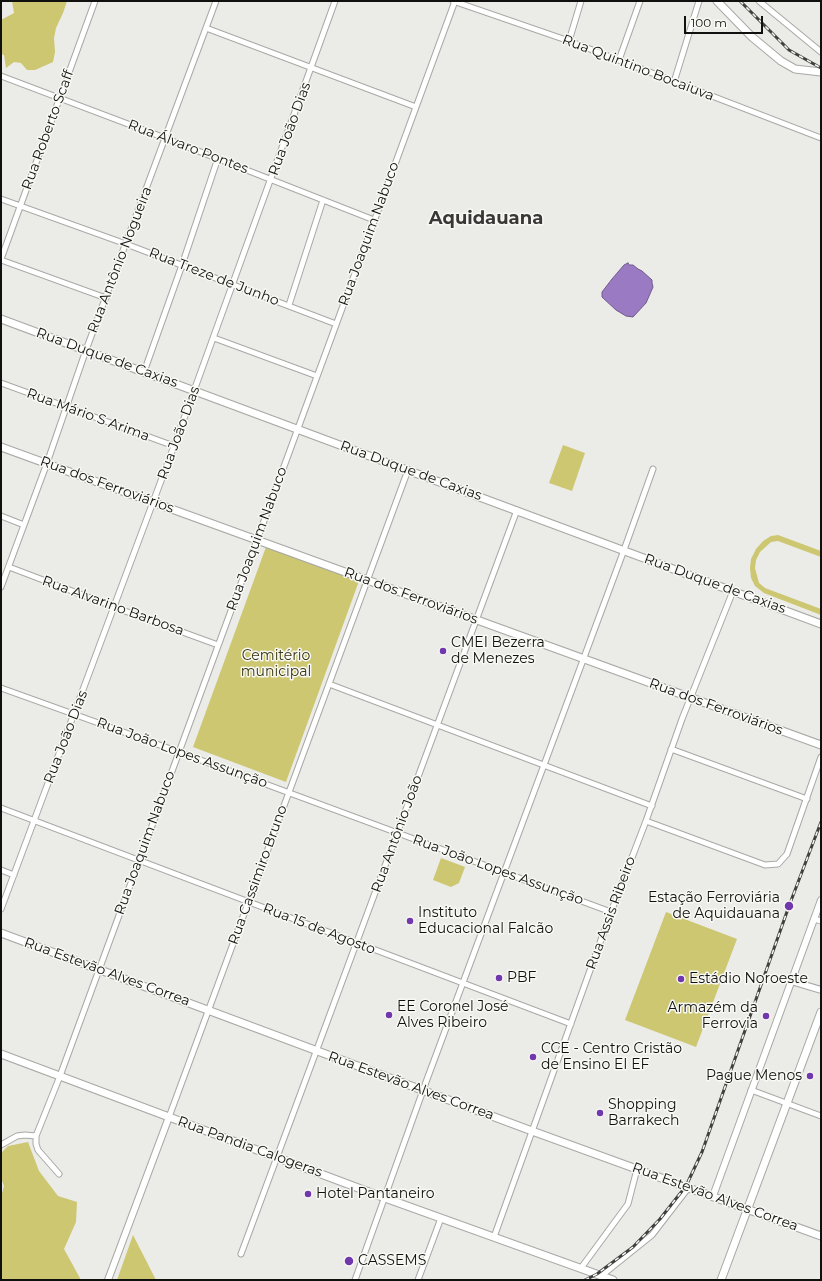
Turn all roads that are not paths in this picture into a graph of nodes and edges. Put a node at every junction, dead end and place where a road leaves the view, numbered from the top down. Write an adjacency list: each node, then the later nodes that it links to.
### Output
1 (95, 1): 18 (street, Rua Roberto Scaff)
2 (216, 1): 10 (street, Rua Antônio Nogueira)
3 (336, 1): 14 (street, Rua João Dias)
4 (454, 1): 11 (street, Rua Quintino Bocaiuva); 19 (street, Rua Joaquim Nabuco)
5 (581, 1): 11 (street)
6 (640, 1): 13 (street)
7 (699, 1): 17 (street)
8 (718, 1): 15 (main road)
9 (759, 1): 12 (street)
10 (206, 28): 14 (street); 20 (street, Rua Antônio Nogueira)
11 (569, 41): 13 (street, Rua Quintino Bocaiuva)
12 (821, 52)
13 (619, 60): 17 (street, Rua Quintino Bocaiuva)
14 (312, 67): 19 (street); 23 (street, Rua João Dias)
15 (821, 72)
16 (1, 76): 18 (street, Rua Álvaro Pontes)
17 (674, 82): 21 (street, Rua Quintino Bocaiuva)
18 (60, 98): 20 (street, Rua Álvaro Pontes); 26 (street, Rua Roberto Scaff)
19 (416, 108): 27 (street, Rua Joaquim Nabuco)
20 (165, 138): 22 (street, Rua Álvaro Pontes); 28 (street, Rua Antônio Nogueira)
21 (821, 138)
22 (218, 158): 23 (street, Rua Álvaro Pontes); 30 (street)
23 (272, 180): 25 (street, Rua Álvaro Pontes); 31 (street, Rua João Dias)
24 (1, 199): 26 (street, Rua Treze de Junho)
25 (323, 200): 27 (street, Rua Álvaro Pontes); 33 (street)
26 (20, 206): 28 (street, Rua Treze de Junho); 29 (street, Rua Roberto Scaff)
27 (374, 220): 35 (street, Rua Joaquim Nabuco)
28 (126, 244): 30 (street, Rua Treze de Junho); 32 (street, Rua Antônio Nogueira)
29 (1, 260): 32 (street)
30 (182, 265): 31 (street, Rua Treze de Junho); 38 (street)
31 (233, 284): 33 (street, Rua Treze de Junho); 36 (street, Rua João Dias)
32 (106, 298): 37 (street, Rua Antônio Nogueira)
33 (289, 305): 35 (street, Rua Treze de Junho)
34 (1, 319): 37 (main road, Rua Duque de Caxias)
35 (336, 324): 39 (street, Rua Joaquim Nabuco)
36 (214, 338): 39 (street); 41 (street, Rua João Dias)
37 (86, 350): 38 (main road, Rua Duque de Caxias); 42 (street, Rua Antônio Nogueira)
38 (144, 372): 41 (main road, Rua Duque de Caxias)
39 (317, 376): 43 (street, Rua Joaquim Nabuco)
40 (1, 383): 42 (street, Rua Mário S Arima)
41 (195, 391): 43 (main road, Rua Duque de Caxias); 44 (street, Rua João Dias)
42 (66, 407): 44 (street, Rua Mário S Arima); 46 (street, Rua Antônio Nogueira)
43 (298, 429): 48 (main road, Rua Duque de Caxias); 53 (street, Rua Joaquim Nabuco)
44 (174, 446): 49 (street, Rua João Dias)
45 (1, 447): 46 (main road, Rua dos Ferroviários)
46 (47, 463): 49 (main road, Rua dos Ferroviários); 52 (street, Rua Antônio Nogueira)
47 (653, 469): 54 (street)
48 (408, 470): 50 (main road, Rua Duque de Caxias); 56 (street, Rua Cassimiro Bruno)
49 (154, 502): 53 (main road, Rua dos Ferroviários); 60 (street, Rua João Dias)
50 (517, 510): 54 (main road, Rua Duque de Caxias); 61 (street, Rua Antônio João)
51 (1, 516): 52 (street)
52 (24, 525): 55 (street, Rua Antônio Nogueira)
53 (257, 540): 56 (main road, Rua dos Ferroviários); 63 (street, Rua Joaquim Nabuco)
54 (624, 550): 59 (main road, Rua Duque de Caxias); 64 (street)
55 (8, 567): 57 (street, Rua Antônio Nogueira); 60 (street, Rua Alvarino Barbosa)
56 (367, 580): 61 (main road, Rua dos Ferroviários); 65 (street, Rua Cassimiro Bruno)
57 (2, 581): 58 (street, Rua Antônio Nogueira)
58 (1, 587)
59 (733, 591): 62 (main road, Rua Duque de Caxias); 67 (street, Rua Assis Ribeiro)
60 (114, 607): 63 (street, Rua Alvarino Barbosa); 68 (street, Rua João Dias)
61 (476, 620): 64 (main road, Rua dos Ferroviários); 69 (street, Rua Antônio João)
62 (821, 624)
63 (218, 645): 72 (street, Rua Joaquim Nabuco)
64 (584, 659): 67 (main road, Rua dos Ferroviários); 74 (street)
65 (329, 684): 69 (street); 75 (street, Rua Cassimiro Bruno)
66 (1, 688): 68 (street, Rua João Lopes Assunção)
67 (691, 698): 70 (main road, Rua dos Ferroviários); 71 (street, Rua Assis Ribeiro)
68 (74, 714): 72 (street, Rua João Lopes Assunção); 79 (street, Rua João Dias)
69 (437, 725): 74 (street); 81 (street, Rua Antônio João)
70 (821, 745)
71 (672, 749): 76 (street); 77 (street, Rua Assis Ribeiro)
72 (179, 752): 75 (street, Rua João Lopes Assunção); 82 (street, Rua Joaquim Nabuco)
73 (821, 757): 76 (street)
74 (544, 765): 77 (street); 84 (street)
75 (289, 792): 81 (street, Rua João Lopes Assunção); 87 (street, Rua Cassimiro Bruno)
76 (806, 799): 80 (street)
77 (652, 806): 80 (street, Rua Assis Ribeiro)
78 (1, 808): 79 (street, Rua 15 de Agosto)
79 (34, 820): 82 (street, Rua 15 de Agosto); 85 (street, Rua João Dias)
80 (646, 821): 89 (street, Rua Assis Ribeiro)
81 (397, 833): 84 (street, Rua João Lopes Assunção); 93 (street, Rua Antônio João)
82 (139, 860): 87 (street, Rua 15 de Agosto); 94 (street, Rua Joaquim Nabuco)
83 (1, 870): 85 (street)
84 (504, 872): 89 (street, Rua João Lopes Assunção); 96 (street)
85 (14, 875): 88 (street, Rua João Dias)
86 (821, 900): 90 (street)
87 (248, 902): 93 (street, Rua 15 de Agosto); 98 (street, Rua Cassimiro Bruno)
88 (1, 909)
89 (611, 912): 100 (street, Rua Assis Ribeiro)
90 (814, 919): 91 (street); 95 (street)
91 (821, 921)
92 (1, 933): 94 (main road, Rua Estevão Alves Correa)
93 (356, 943): 96 (street, Rua 15 de Agosto); 101 (street, Rua Antônio João)
94 (99, 969): 98 (main road, Rua Estevão Alves Correa); 103 (street, Rua Joaquim Nabuco)
95 (791, 981): 97 (street); 105 (street)
96 (464, 984): 100 (street, Rua 15 de Agosto); 104 (street)
97 (821, 990)
98 (208, 1010): 101 (main road, Rua Estevão Alves Correa); 108 (street, Rua Cassimiro Bruno)
99 (821, 1012): 106 (main road)
100 (571, 1024): 109 (street, Rua Assis Ribeiro)
101 (316, 1050): 104 (main road, Rua Estevão Alves Correa); 112 (street, Rua Antônio João)
102 (1, 1054): 103 (main road, Rua Pandia Calogeras)
103 (60, 1076): 108 (main road, Rua Pandia Calogeras); 110 (street, Rua Joaquim Nabuco)
104 (423, 1090): 109 (main road, Rua Estevão Alves Correa); 117 (street)
105 (751, 1090): 106 (street); 116 (street)
106 (787, 1103): 107 (street); 118 (main road)
107 (821, 1116)
108 (169, 1117): 112 (main road, Rua Pandia Calogeras); 125 (street, Rua Cassimiro Bruno)
109 (532, 1131): 113 (main road, Rua Estevão Alves Correa); 121 (street, Rua Assis Ribeiro)
110 (36, 1136): 111 (street); 114 (street)
111 (1, 1145)
112 (277, 1157): 117 (main road, Rua Pandia Calogeras); 122 (street, Rua Antônio João)
113 (637, 1169): 115 (main road, Rua Estevão Alves Correa); 123 (street)
114 (58, 1174)
115 (689, 1187): 116 (main road, Rua Estevão Alves Correa); 124 (street)
116 (713, 1196): 118 (main road, Rua Estevão Alves Correa)
117 (385, 1198): 119 (main road, Rua Pandia Calogeras); 126 (street)
118 (748, 1209): 120 (main road, Rua Estevão Alves Correa); 129 (main road)
119 (441, 1218): 121 (main road, Rua Pandia Calogeras); 127 (street)
120 (821, 1236)
121 (494, 1237): 123 (main road, Rua Pandia Calogeras)
122 (241, 1254)
123 (581, 1268): 124 (main road, Rua Pandia Calogeras)
124 (601, 1276): 128 (main road, Rua Pandia Calogeras)
125 (108, 1280)
126 (355, 1280)
127 (418, 1280)
128 (613, 1280)
129 (721, 1280)

